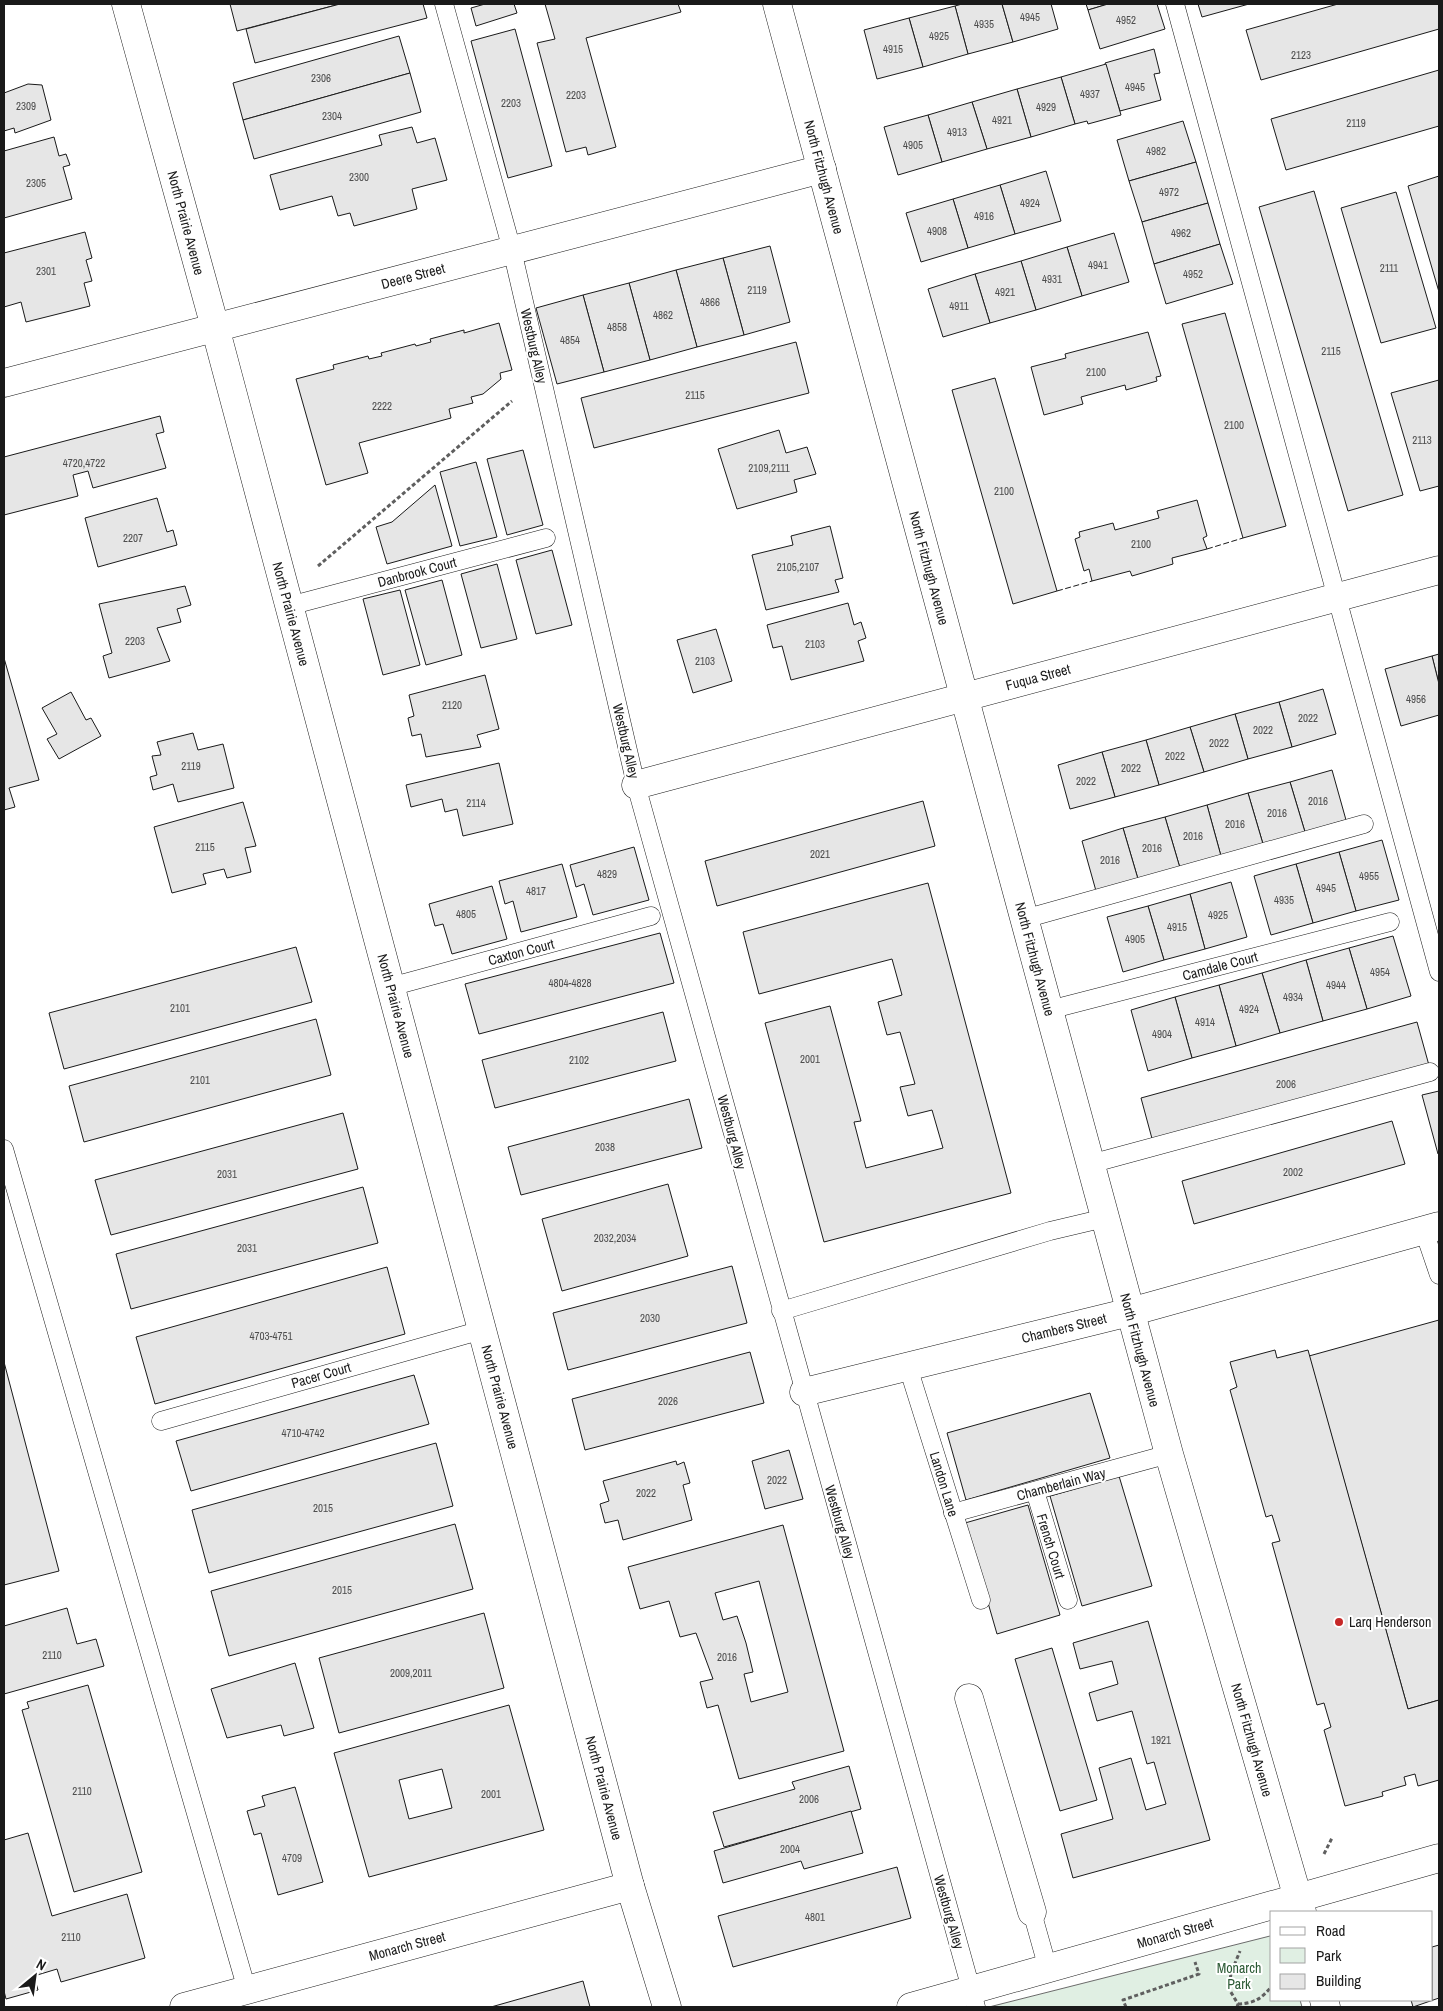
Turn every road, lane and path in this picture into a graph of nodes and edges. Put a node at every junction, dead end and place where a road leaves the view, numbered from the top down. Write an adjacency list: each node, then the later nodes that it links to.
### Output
1 (126, 4): 7 (street, North Prairie Avenue)
2 (444, 4): 6 (lane, Westburg Alley)
3 (777, 4): 5 (street, North Fitzhugh Avenue)
4 (1175, 4): 13 (lane)
5 (822, 169): 6 (street, Deere Street); 15 (street, North Fitzhugh Avenue)
6 (512, 250): 7 (street, Deere Street); 16 (lane, Westburg Alley)
7 (215, 327): 8 (street, Deere Street); 14 (street, North Prairie Avenue)
8 (4, 383)
9 (512, 401): 11 (path)
10 (546, 538): 14 (lane, Danbrook Court)
11 (318, 566)
12 (1439, 570): 13 (street, Fuqua Street)
13 (1337, 597): 15 (street, Fuqua Street); 21 (lane)
14 (289, 606): 22 (street, North Prairie Avenue)
15 (964, 696): 16 (street, Fuqua Street); 19 (street, North Fitzhugh Avenue)
16 (636, 785): 30 (lane, Westburg Alley)
17 (1364, 824): 19 (lane)
18 (651, 916): 22 (lane, Caxton Court)
19 (1024, 919): 23 (street, North Fitzhugh Avenue)
20 (1390, 922): 23 (lane, Camdale Court)
21 (1439, 972)
22 (390, 987): 32 (street, North Prairie Avenue)
23 (1049, 1010): 26 (street, North Fitzhugh Avenue)
24 (1430, 1072): 26 (lane)
25 (4, 1149): 54 (lane)
26 (1090, 1164): 27 (street, North Fitzhugh Avenue)
27 (1105, 1218): 30 (lane); 31 (street, North Fitzhugh Avenue)
28 (1431, 1228): 29 (lane); 31 (street, Chambers Street)
29 (1439, 1275)
30 (781, 1311): 34 (lane, Westburg Alley)
31 (1130, 1312): 33 (street, Chambers Street); 36 (street, North Fitzhugh Avenue)
32 (482, 1330): 35 (lane, Pacer Court); 45 (street, North Prairie Avenue)
33 (908, 1367): 34 (street, Chambers Street); 38 (lane, Landon Lane)
34 (804, 1392): 55 (lane, Westburg Alley)
35 (161, 1421)
36 (1168, 1454): 37 (lane, Chamberlain Way); 46 (street, North Fitzhugh Avenue)
37 (1035, 1491): 38 (lane, Chamberlain Way); 40 (lane, French Court)
38 (953, 1513): 39 (lane, Landon Lane)
39 (981, 1600)
40 (1068, 1600)
41 (969, 1698): 48 (street)
42 (1332, 1838): 43 (path)
43 (1324, 1854)
44 (1439, 1858): 46 (street, Monarch Street)
45 (630, 1886): 54 (street, Monarch Street); 58 (street, North Prairie Avenue)
46 (1300, 1905): 47 (street, Monarch Street)
47 (1276, 1911)
48 (1032, 1912): 52 (lane)
49 (1270, 1912): 52 (street, Monarch Street)
50 (1241, 1949): 56 (path)
51 (1194, 1962): 60 (path)
52 (1048, 1968): 55 (street, Monarch Street)
53 (1270, 1988): 56 (path)
54 (248, 1990): 57 (street, Monarch Street)
55 (974, 1999): 59 (street, Monarch Street)
56 (1238, 2006)
57 (184, 2007)
58 (667, 2007)
59 (911, 2007)
60 (1126, 2007)

